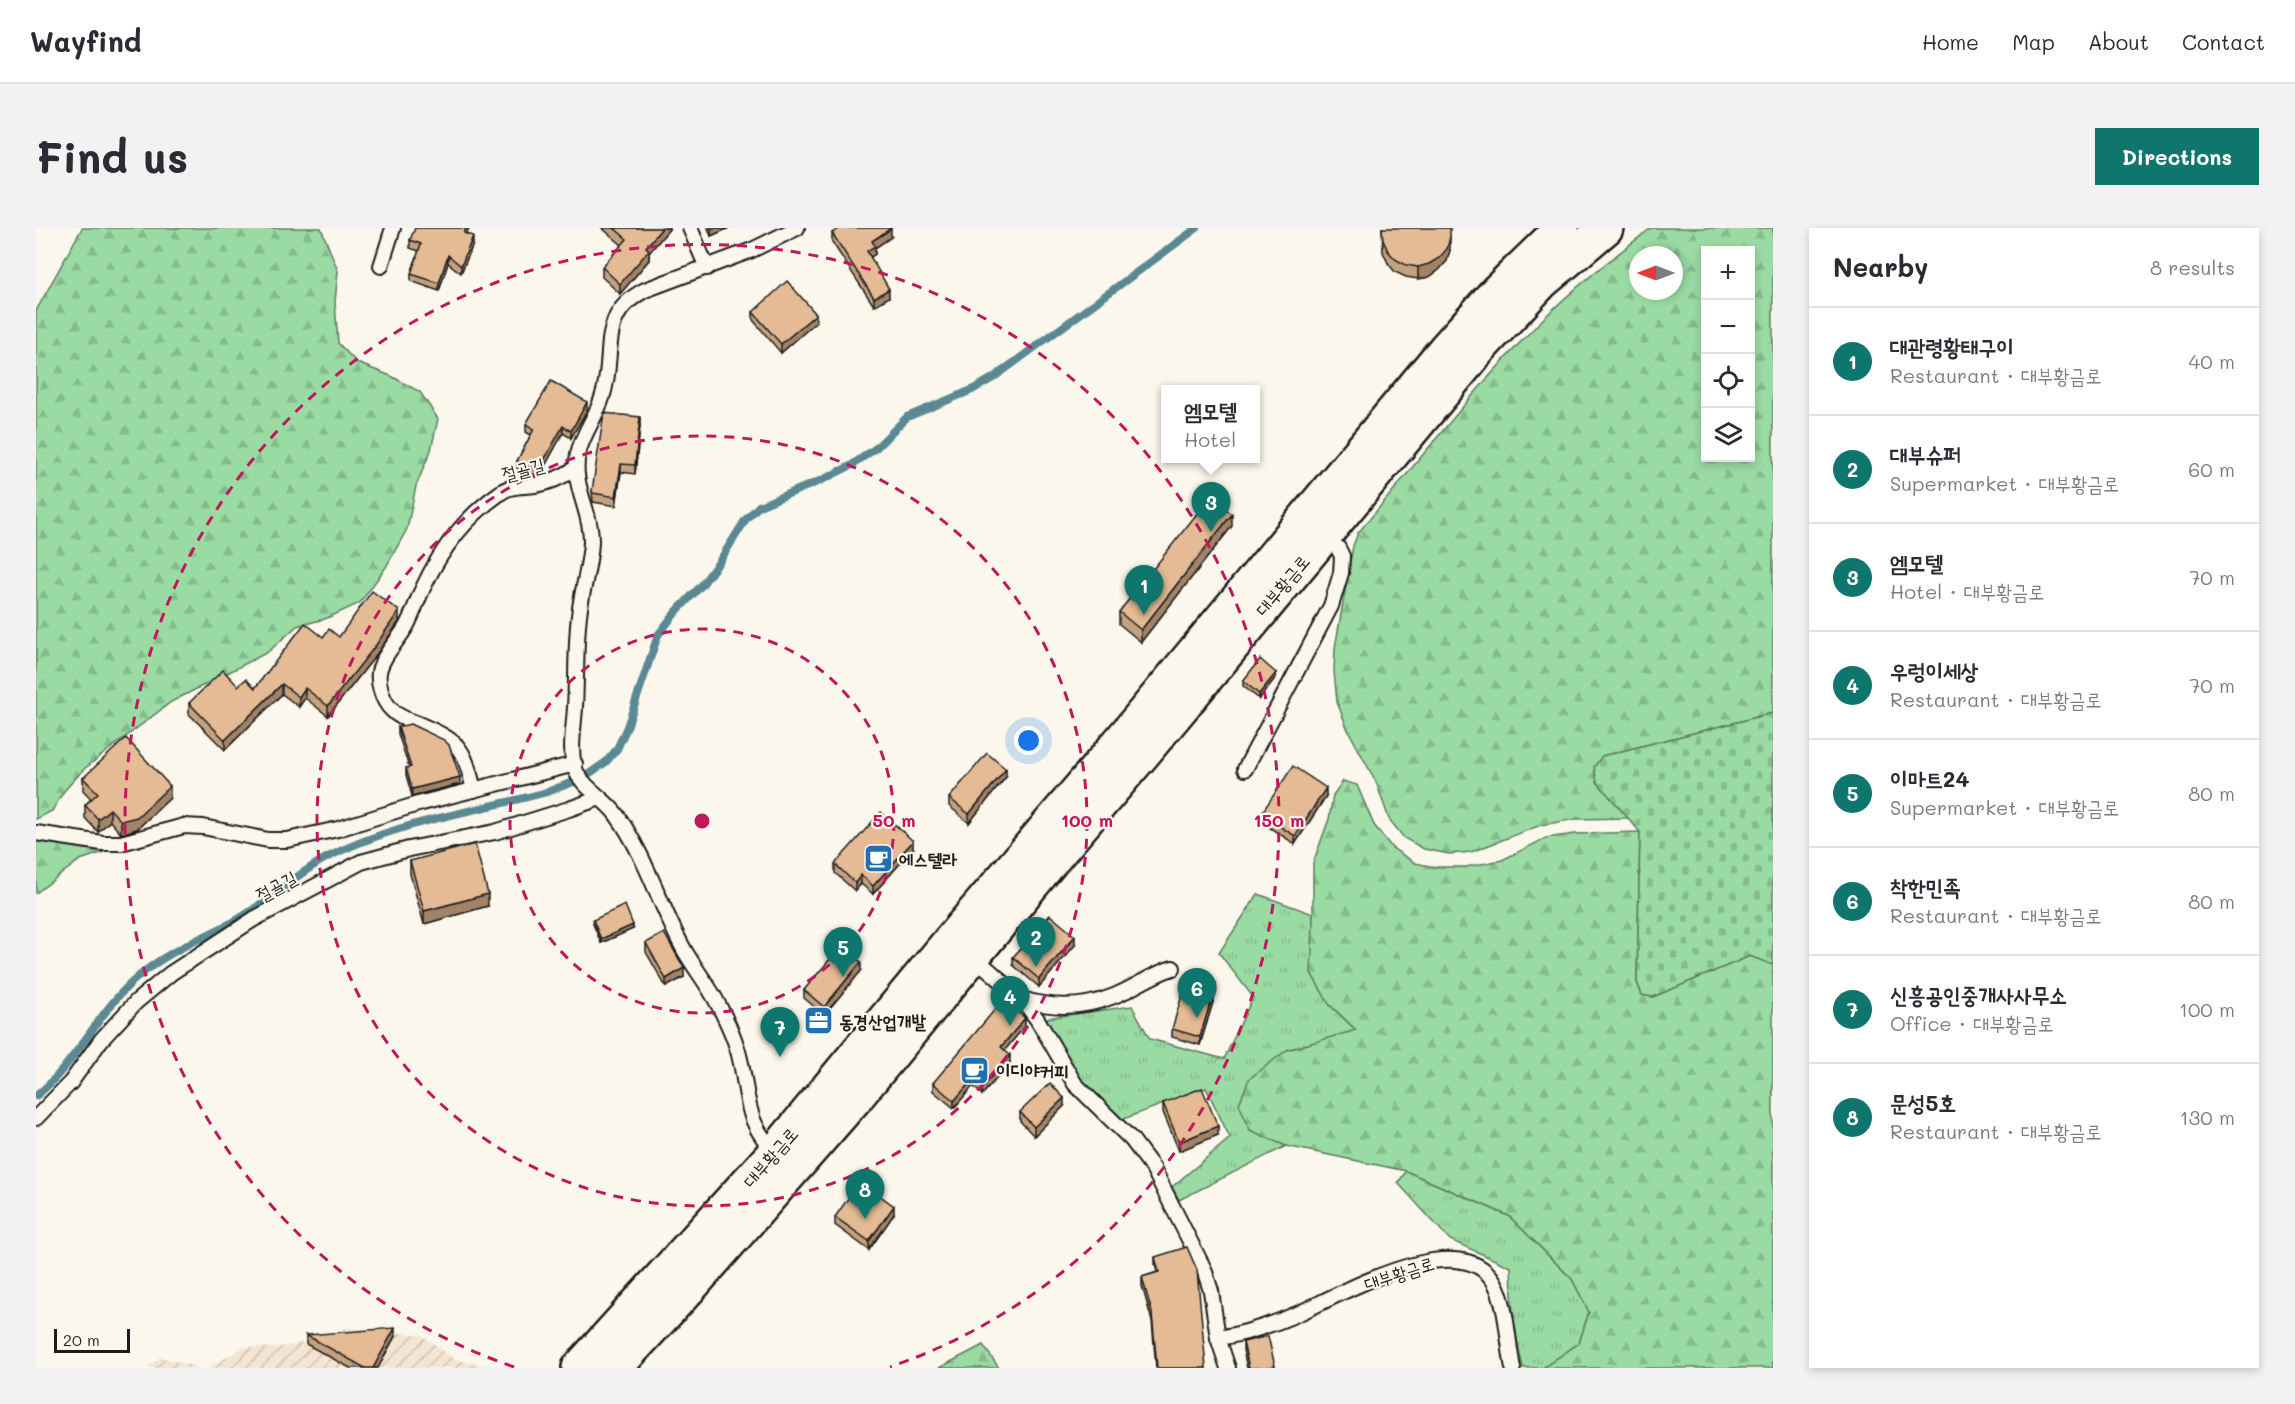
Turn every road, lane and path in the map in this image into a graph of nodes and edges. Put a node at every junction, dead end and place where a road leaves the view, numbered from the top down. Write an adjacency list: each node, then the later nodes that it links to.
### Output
1 (393, 228): 6 (lane)
2 (690, 228): 7 (lane)
3 (797, 228): 7 (lane)
4 (1562, 228): 15 (main road, 대부황금로)
5 (1606, 228): 9 (main road, 대부황금로)
6 (381, 266)
7 (706, 268): 8 (lane)
8 (576, 468): 10 (lane); 12 (lane, 절골길)
9 (1323, 536): 11 (lane); 15 (main road, 대부황금로)
10 (575, 764): 12 (lane, 절골길); 13 (lane)
11 (1245, 769)
12 (474, 790): 14 (lane, 절골길)
13 (600, 798): 18 (lane, 절골길); 19 (lane)
14 (36, 833)
15 (962, 947): 17 (lane); 19 (main road, 대부황금로)
16 (1173, 968): 17 (lane)
17 (1022, 999): 20 (lane)
18 (36, 1118)
19 (785, 1160): 21 (main road, 대부황금로); 22 (main road, 대부황금로)
20 (1218, 1338): 23 (lane); 24 (lane, 대부황금로)
21 (579, 1368)
22 (615, 1368)
23 (1228, 1368)
24 (1513, 1368)

